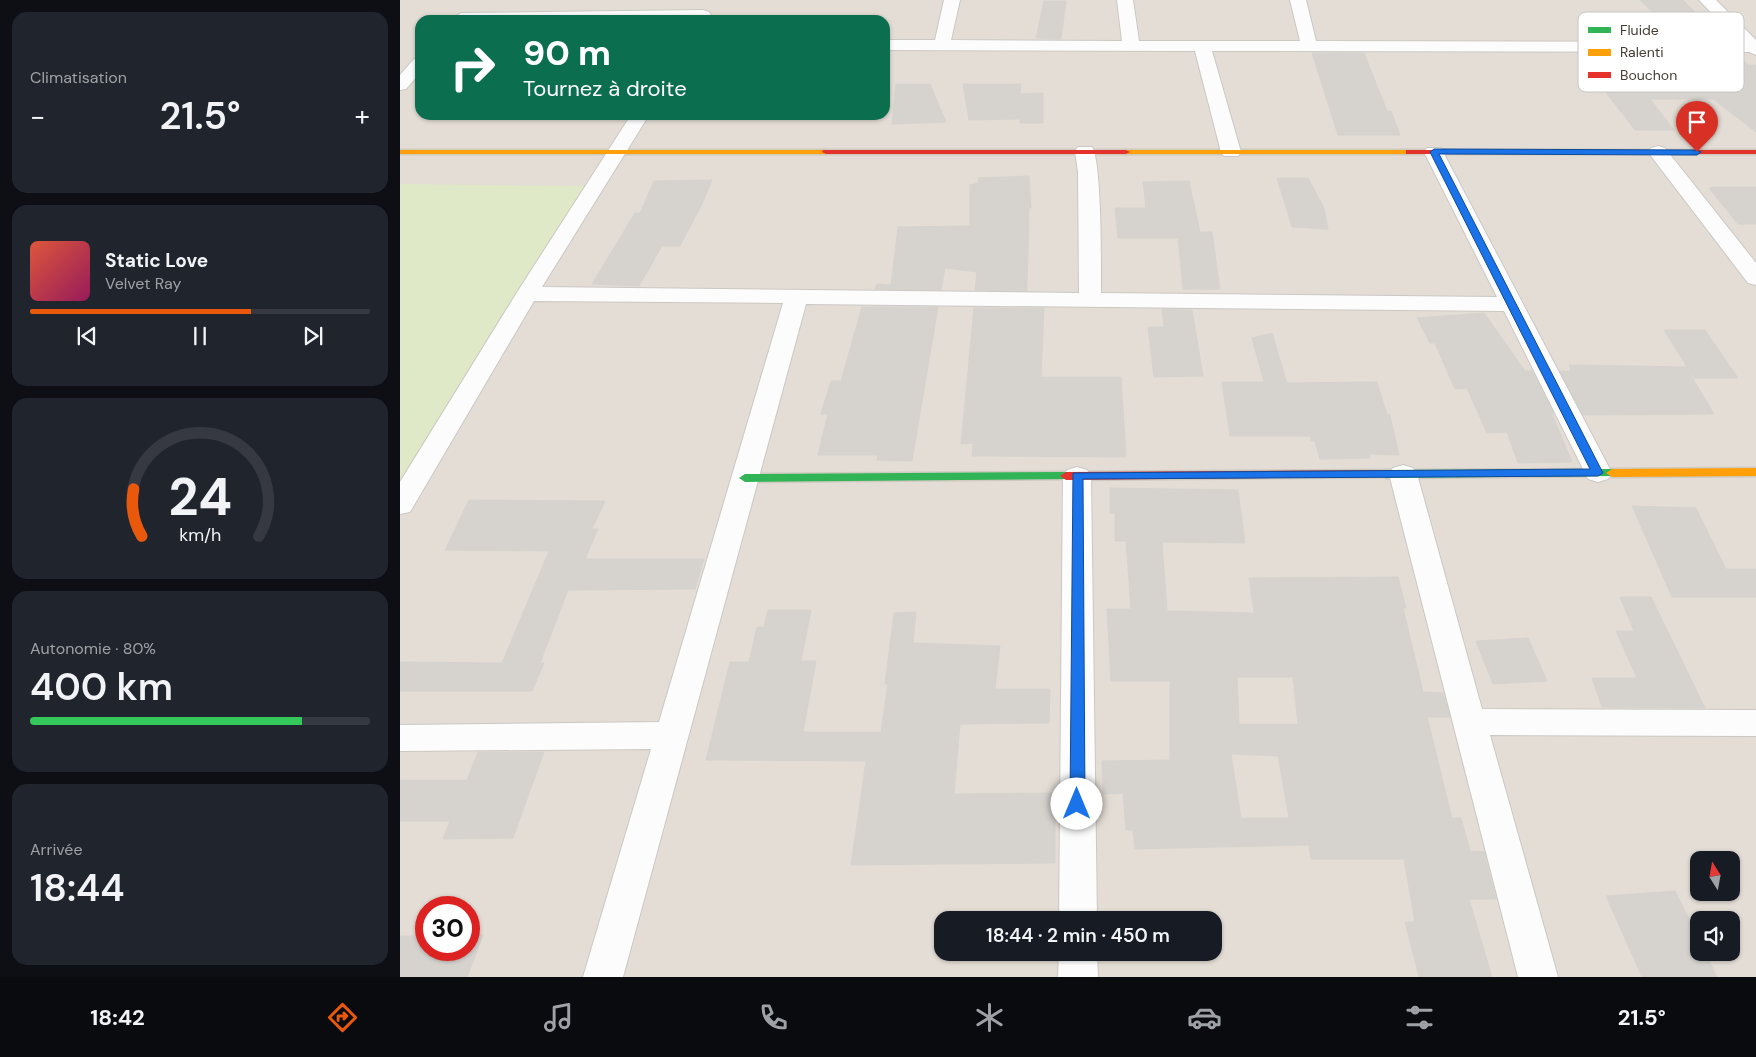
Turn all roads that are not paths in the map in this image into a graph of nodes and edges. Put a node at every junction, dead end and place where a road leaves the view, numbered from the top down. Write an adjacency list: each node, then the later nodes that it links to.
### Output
1 (477, 0): 8 (street)
2 (713, 0): 9 (street)
3 (952, 0): 12 (street)
4 (1125, 0): 13 (street)
5 (1298, 0): 15 (street)
6 (1707, 0): 7 (street)
7 (1719, 12)
8 (464, 15)
9 (703, 15)
10 (1744, 38): 17 (street)
11 (890, 45): 12 (street)
12 (942, 46): 13 (street)
13 (1131, 46): 14 (street)
14 (1202, 46): 15 (street); 24 (street)
15 (1309, 46): 16 (street)
16 (1578, 48)
17 (1755, 49)
18 (415, 68): 19 (street)
19 (400, 85)
20 (637, 120): 21 (street)
21 (617, 151): 22 (street); 23 (street); 29 (street)
22 (1085, 151): 24 (street); 31 (street)
23 (400, 152)
24 (1231, 152): 25 (street)
25 (1434, 152): 26 (street); 32 (street)
26 (1658, 152): 27 (street); 28 (street)
27 (1756, 152)
28 (1756, 278)
29 (527, 294): 30 (street); 38 (street)
30 (797, 296): 31 (street); 37 (street)
31 (1090, 300): 32 (street)
32 (1511, 304): 34 (street)
33 (1756, 472): 34 (street)
34 (1598, 473): 35 (street)
35 (1403, 474): 36 (street); 39 (street)
36 (1077, 476): 37 (street); 43 (street)
37 (745, 478): 41 (street)
38 (400, 504)
39 (1469, 722): 40 (street); 47 (street)
40 (1756, 723)
41 (672, 735): 42 (street); 45 (street)
42 (400, 738)
43 (1078, 911)
44 (1078, 961): 46 (street)
45 (603, 977)
46 (1078, 977)
47 (1538, 977)

